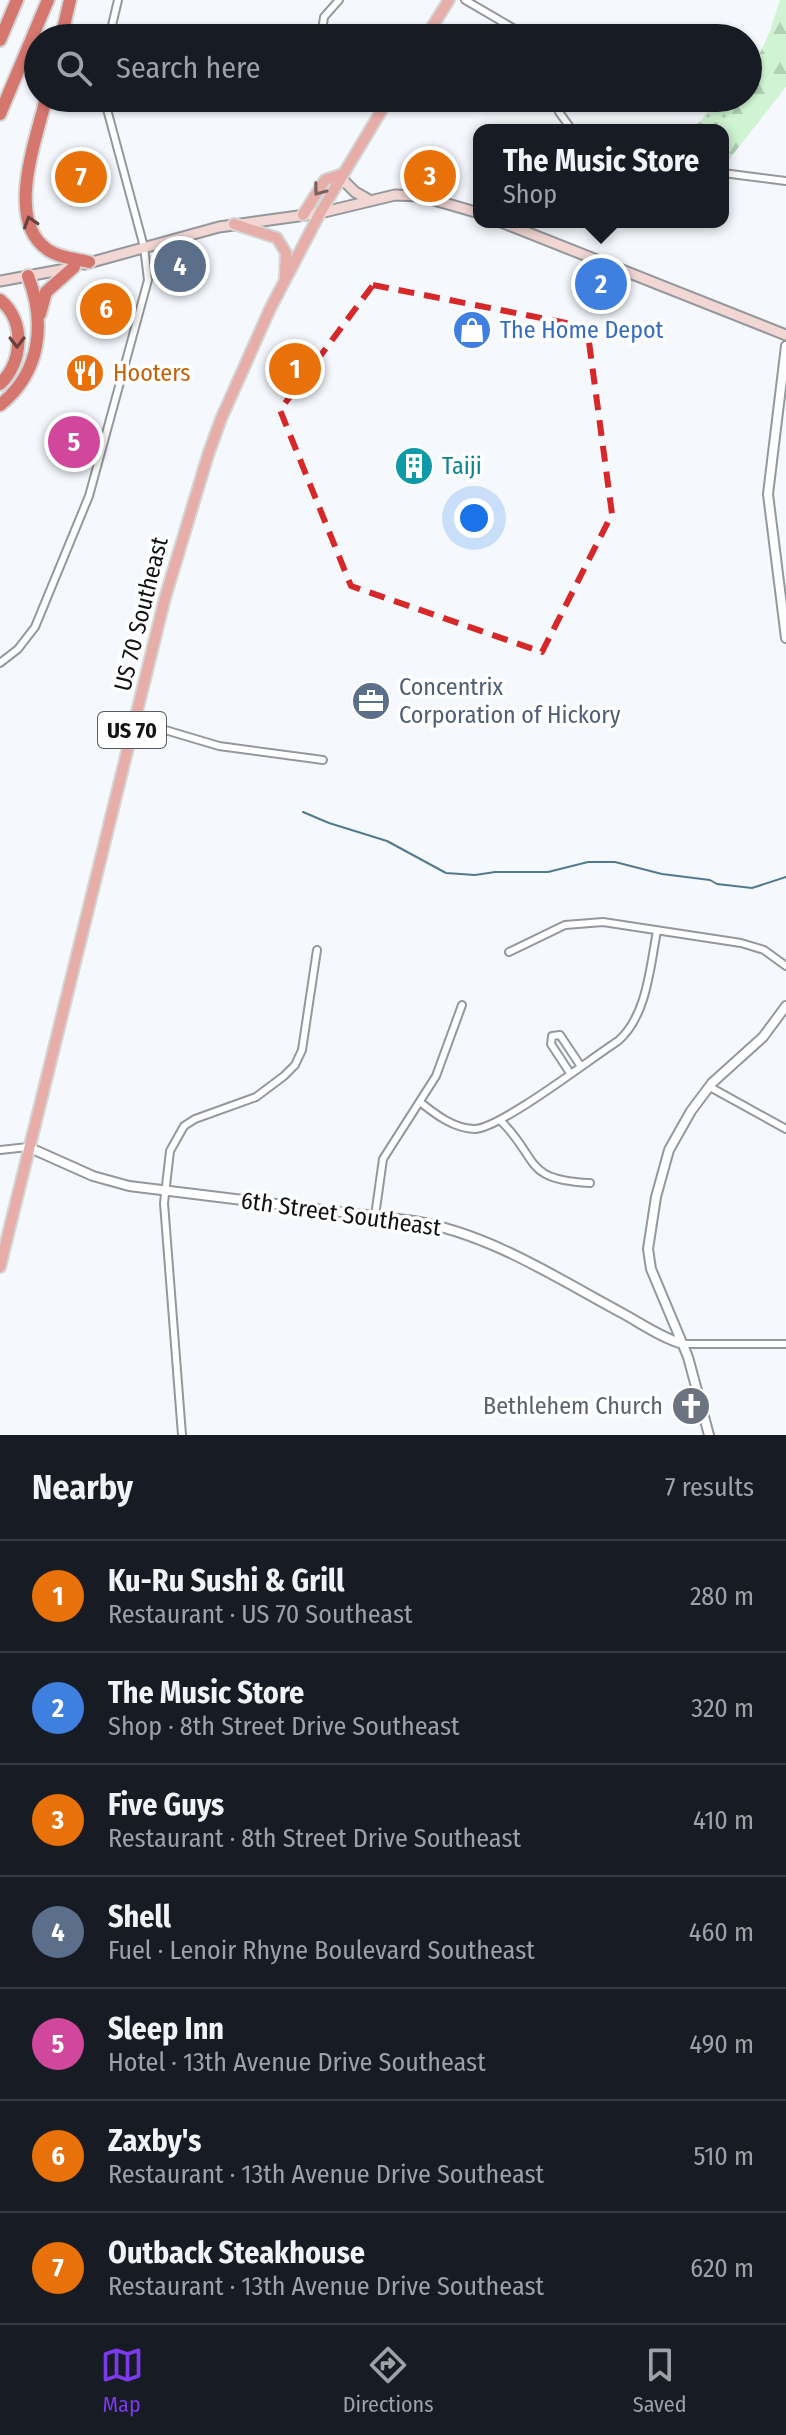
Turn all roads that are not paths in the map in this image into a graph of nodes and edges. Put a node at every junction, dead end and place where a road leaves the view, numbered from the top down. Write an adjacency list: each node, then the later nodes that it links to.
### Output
1 (17, 0): 14 (highway)
2 (48, 0): 8 (highway)
3 (70, 0): 9 (highway)
4 (118, 0): 10 (street)
5 (339, 0): 11 (street)
6 (449, 0): 12 (main road)
7 (465, 0): 13 (street)
8 (38, 24)
9 (64, 24)
10 (112, 24)
11 (323, 24)
12 (434, 24)
13 (506, 24)
14 (0, 40)
15 (24, 57): 19 (highway)
16 (43, 112): 30 (highway, one-way to 16)
17 (108, 112): 29 (street)
18 (381, 112): 21 (main road, US 70 Southeast / US 70)
19 (0, 114)
20 (729, 174): 22 (street)
21 (342, 176): 23 (main road); 25 (main road, US 70 Southeast / US 70); 26 (main road, one-way to 26)
22 (786, 181)
23 (369, 200): 24 (main road); 25 (main road)
24 (473, 211)
25 (320, 213): 26 (main road); 34 (main road, US 70 Southeast / US 70)
26 (303, 215): 27 (main road)
27 (234, 224): 29 (main road); 34 (main road)
28 (516, 228): 37 (main road)
29 (144, 247): 30 (main road); 42 (street)
30 (89, 262): 31 (main road)
31 (74, 267): 32 (main road); 36 (highway)
32 (28, 276): 33 (main road); 36 (highway)
33 (0, 281)
34 (285, 281): 43 (main road, US 70 Southeast / US 70)
35 (0, 300): 39 (highway, one-way to 39)
36 (39, 325): 40 (highway)
37 (786, 335)
38 (786, 346): 41 (street)
39 (0, 384)
40 (0, 405)
41 (786, 638)
42 (0, 663)
43 (135, 721): 44 (street); 57 (main road, US 70 Southeast / US 70)
44 (323, 760)
45 (657, 931): 47 (street); 48 (street); 51 (street)
46 (317, 950): 60 (street)
47 (509, 952)
48 (786, 966)
49 (462, 1005): 54 (street)
50 (786, 1006): 53 (street)
51 (580, 1065): 52 (street); 52 (street)
52 (570, 1073): 55 (street)
53 (710, 1087): 56 (street); 63 (street)
54 (420, 1102): 55 (street); 61 (street)
55 (500, 1120): 59 (street)
56 (786, 1129)
57 (28, 1147): 58 (street); 60 (street, 6th Street Southeast); 62 (main road, US 70 Southeast / US 70)
58 (0, 1150)
59 (590, 1183)
60 (164, 1191): 61 (street, 6th Street Southeast); 65 (street)
61 (375, 1216): 63 (street, 6th Street Southeast)
62 (0, 1267)
63 (683, 1344): 64 (street); 66 (street)
64 (786, 1344)
65 (182, 1435)
66 (709, 1435)

